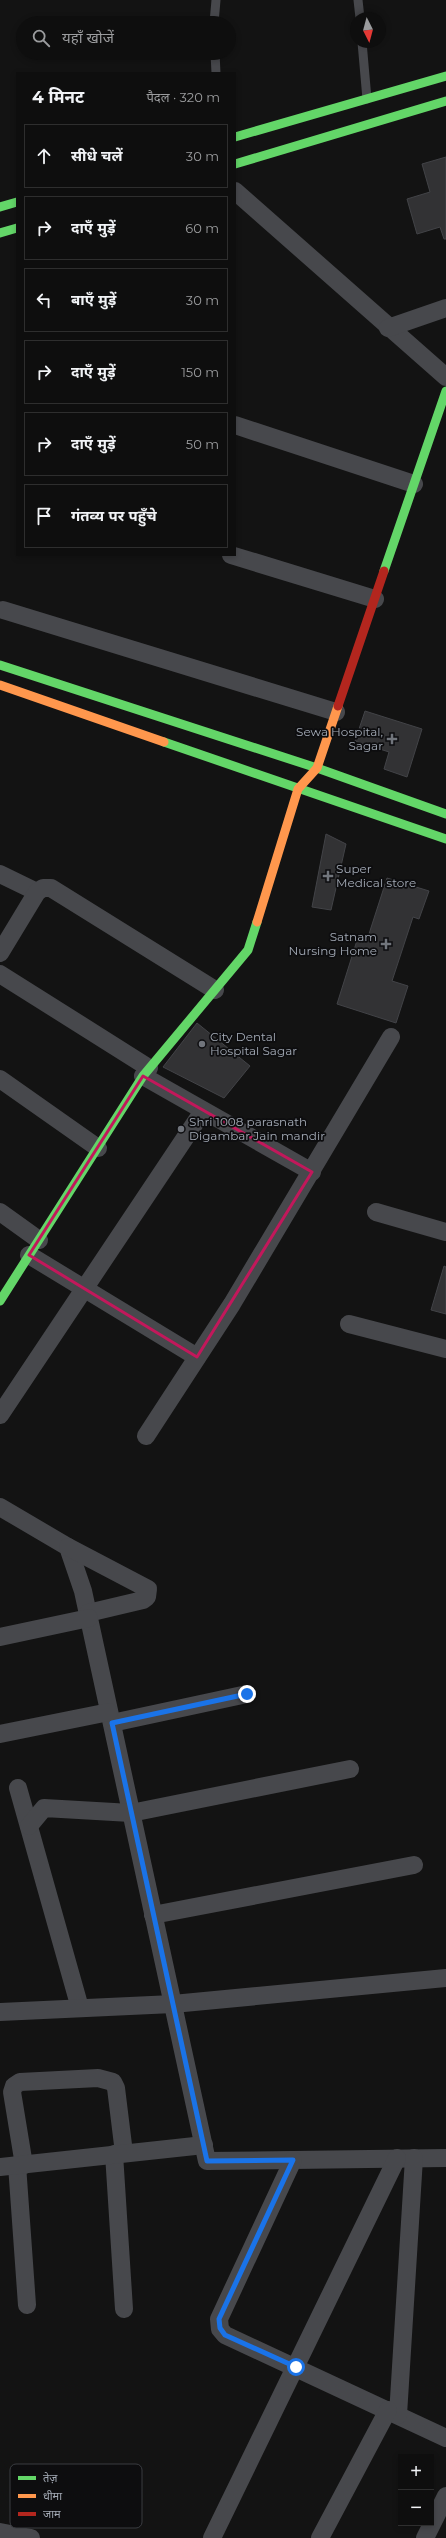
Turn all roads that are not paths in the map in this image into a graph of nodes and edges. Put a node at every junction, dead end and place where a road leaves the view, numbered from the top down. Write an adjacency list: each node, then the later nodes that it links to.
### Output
1 (216, 0): 4 (lane)
2 (358, 0): 3 (lane)
3 (359, 12)
4 (215, 16)
5 (363, 48): 9 (lane)
6 (215, 60): 7 (lane)
7 (216, 72)
8 (446, 76): 9 (main road)
9 (367, 99): 11 (main road)
10 (446, 101): 12 (main road)
11 (236, 137)
12 (236, 164)
13 (236, 192): 19 (street)
14 (16, 202): 15 (main road)
15 (0, 207)
16 (16, 228): 17 (main road)
17 (0, 233)
18 (446, 308): 19 (street)
19 (388, 328): 20 (street)
20 (446, 376)
21 (446, 391): 23 (main road)
22 (236, 426): 23 (street)
23 (414, 484): 25 (main road)
24 (235, 556): 25 (street)
25 (375, 599): 29 (main road)
26 (3, 610): 29 (street)
27 (0, 665): 30 (main road)
28 (0, 685): 31 (main road)
29 (336, 712): 30 (main road)
30 (317, 768): 31 (main road); 32 (main road)
31 (298, 789): 33 (main road); 38 (main road)
32 (446, 814)
33 (446, 839)
34 (0, 874): 35 (street)
35 (37, 892): 36 (street); 38 (street)
36 (0, 953)
37 (0, 974): 40 (street)
38 (215, 990): 40 (main road)
39 (391, 1037): 44 (street)
40 (146, 1072): 42 (street); 43 (main road)
41 (0, 1079): 43 (street)
42 (203, 1111): 44 (street); 49 (street)
43 (98, 1148): 48 (main road)
44 (312, 1172): 53 (street)
45 (0, 1212): 48 (street)
46 (376, 1212): 47 (street)
47 (446, 1232)
48 (34, 1247): 49 (street); 50 (main road)
49 (85, 1288): 53 (street); 54 (street)
50 (0, 1301)
51 (349, 1324): 52 (street)
52 (446, 1349)
53 (197, 1357): 55 (street)
54 (0, 1415)
55 (146, 1436)
56 (0, 1507): 57 (street)
57 (68, 1547): 58 (street); 58 (street)
58 (88, 1616): 59 (street); 61 (street)
59 (0, 1637)
60 (247, 1694): 61 (street)
61 (110, 1717): 62 (street); 65 (street)
62 (0, 1734)
63 (350, 1769): 65 (street)
64 (18, 1788): 66 (street)
65 (131, 1813): 66 (street); 68 (street)
66 (29, 1826): 71 (street)
67 (414, 1865): 68 (street)
68 (154, 1915): 70 (street)
69 (446, 1978): 70 (street)
70 (173, 2004): 71 (street); 73 (street)
71 (80, 2008): 72 (street)
72 (0, 2012)
73 (204, 2145): 74 (street); 77 (street)
74 (119, 2154): 78 (street); 78 (street); 80 (street)
75 (405, 2158): 76 (street); 77 (street); 81 (street); 82 (street)
76 (446, 2158)
77 (293, 2160): 81 (street)
78 (14, 2166): 79 (street)
79 (27, 2305)
80 (124, 2309)
81 (296, 2367): 82 (street); 87 (street)
82 (393, 2413): 83 (street); 88 (street)
83 (446, 2438)
84 (446, 2496): 89 (street)
85 (0, 2532): 86 (street)
86 (31, 2538)
87 (212, 2538)
88 (320, 2538)
89 (424, 2538)

